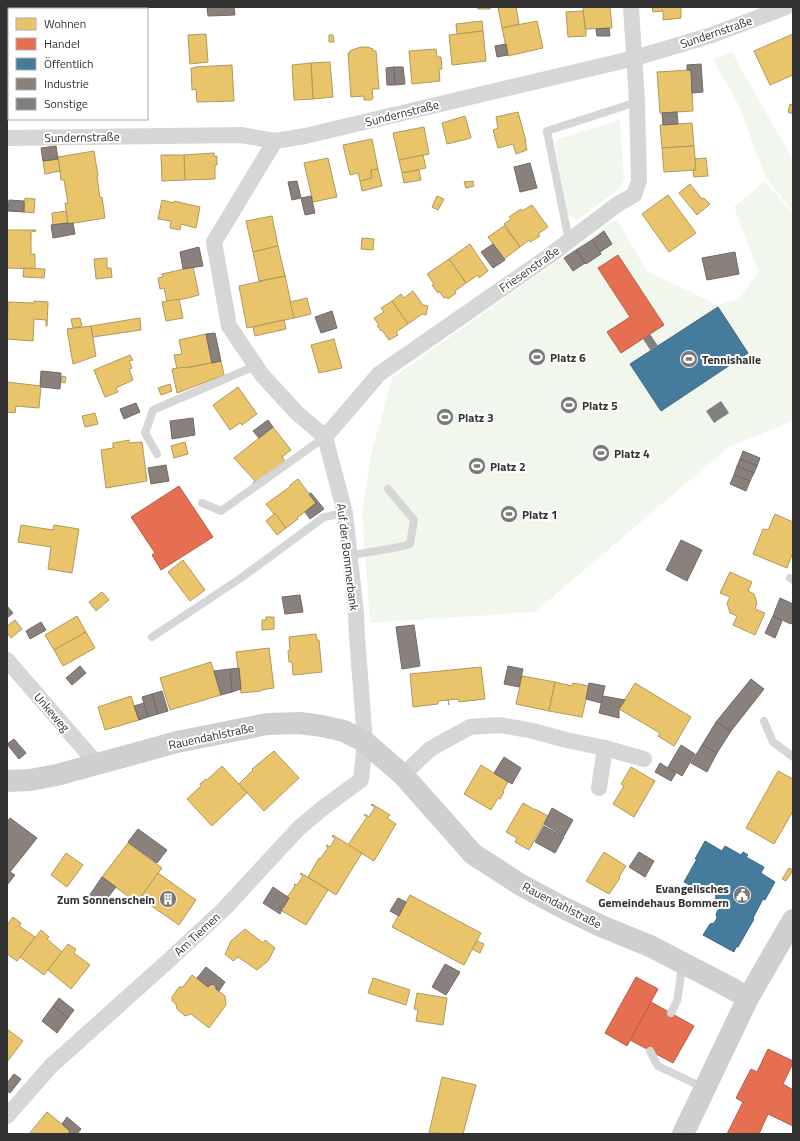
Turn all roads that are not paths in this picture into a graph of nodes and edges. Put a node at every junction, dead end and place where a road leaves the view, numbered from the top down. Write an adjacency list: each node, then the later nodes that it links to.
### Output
1 (631, 7): 3 (street, Friesenstraße)
2 (786, 7): 3 (street, Sundernstraße)
3 (635, 58): 4 (street, Friesenstraße); 6 (street, Sundernstraße)
4 (637, 102): 7 (street, Friesenstraße); 7 (lane)
5 (7, 138): 6 (street, Sundernstraße)
6 (275, 141): 8 (street)
7 (569, 241): 9 (street, Friesenstraße)
8 (256, 366): 9 (street); 10 (lane)
9 (325, 437): 12 (lane); 13 (street, Auf der Bommerbank)
10 (157, 454)
11 (388, 489): 14 (lane)
12 (202, 503)
13 (345, 513): 14 (street, Auf der Bommerbank); 15 (lane)
14 (349, 556): 18 (street, Auf der Bommerbank)
15 (152, 637)
16 (7, 660): 22 (street, Unkeweg)
17 (764, 721): 20 (lane)
18 (365, 742): 22 (street, Rauendahlstraße); 23 (street, Rauendahlstraße); 32 (street, Am Tiemen)
19 (605, 748): 21 (street); 23 (street); 25 (street)
20 (793, 757)
21 (644, 759)
22 (97, 764): 24 (street, Rauendahlstraße)
23 (403, 775): 27 (street, Rauendahlstraße)
24 (7, 781)
25 (599, 788)
26 (793, 920): 28 (street)
27 (682, 962): 28 (street, Rauendahlstraße); 29 (lane)
28 (748, 998): 31 (street)
29 (671, 1013)
30 (650, 1051): 31 (lane)
31 (704, 1088): 33 (street)
32 (7, 1116)
33 (683, 1134)

